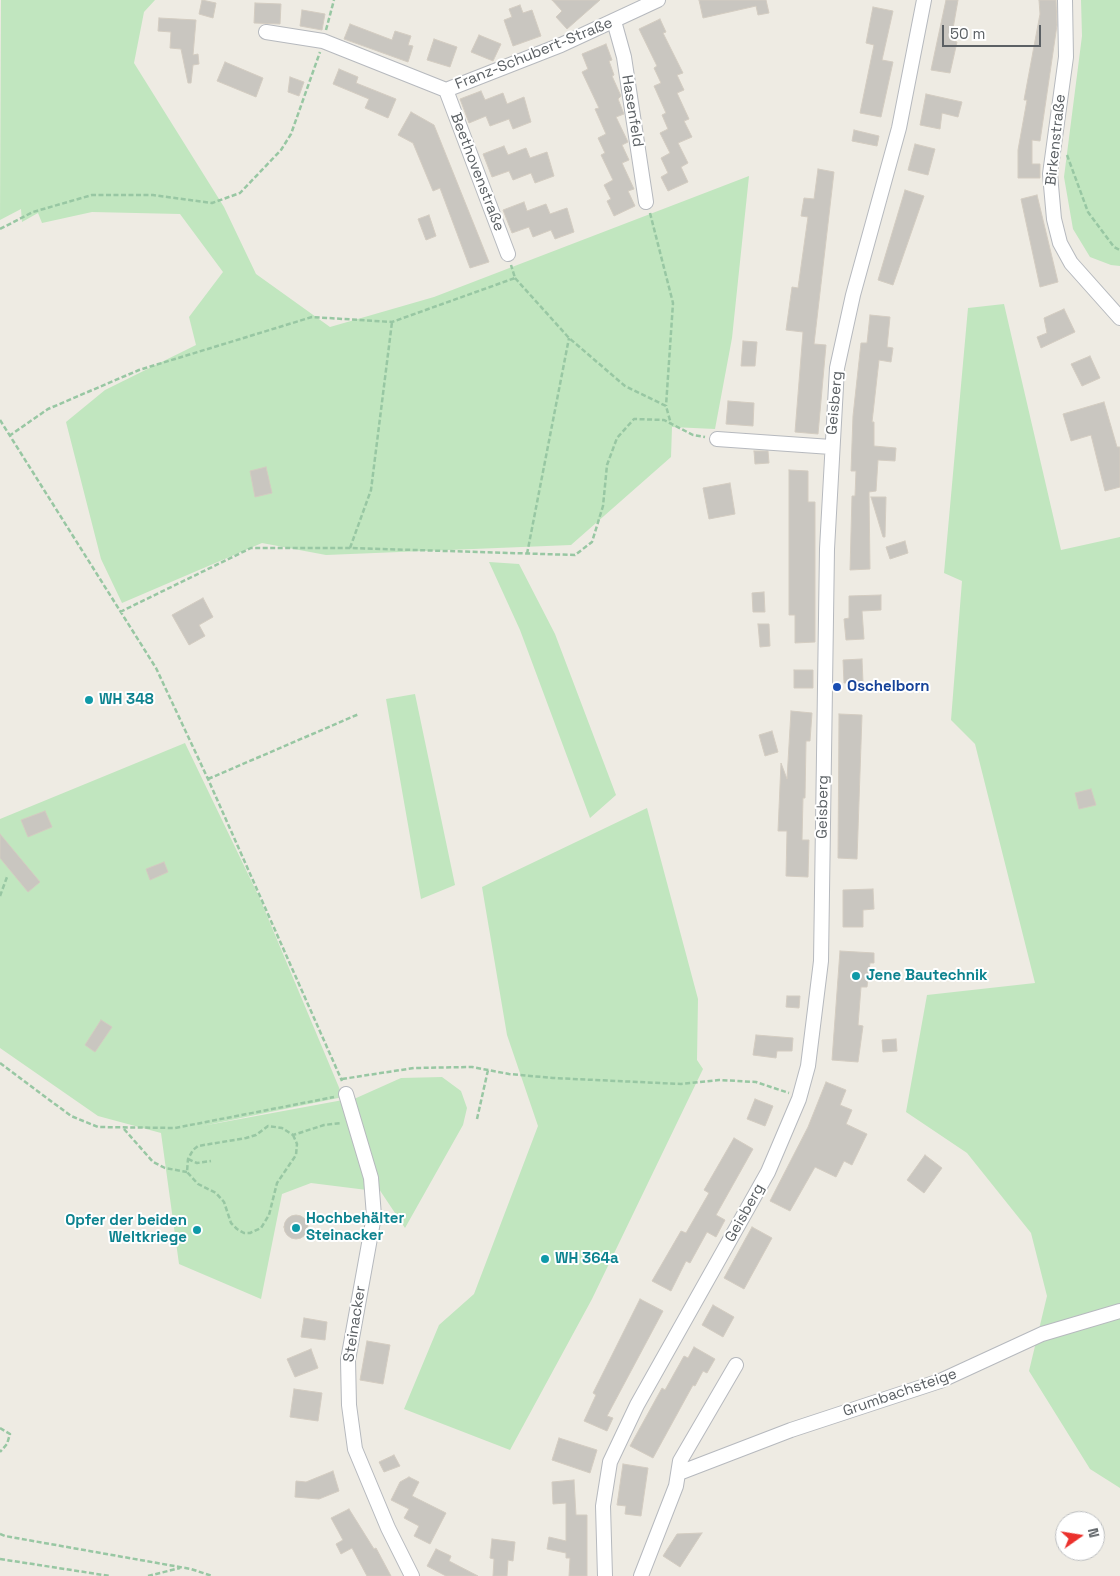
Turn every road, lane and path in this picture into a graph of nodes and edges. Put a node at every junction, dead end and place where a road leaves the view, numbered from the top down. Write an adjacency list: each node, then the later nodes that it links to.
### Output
1 (334, 0): 7 (path)
2 (658, 0): 5 (street, Franz-Schubert-Straße)
3 (924, 0): 23 (street, Geisberg)
4 (1065, 0): 15 (street, Birkenstraße)
5 (614, 21): 8 (street, Franz-Schubert-Straße); 10 (street, Hasenfeld)
6 (266, 32): 7 (street, Franz-Schubert-Straße)
7 (323, 41): 8 (street, Franz-Schubert-Straße); 11 (path)
8 (446, 90): 13 (street, Beethovenstraße)
9 (1065, 152): 12 (path)
10 (646, 202): 18 (path)
11 (0, 229)
12 (1120, 250)
13 (508, 254): 14 (path)
14 (515, 278): 16 (path); 17 (path)
15 (1120, 318)
16 (392, 322): 21 (path); 24 (path)
17 (570, 338): 18 (path); 25 (path)
18 (666, 406): 20 (path)
19 (0, 420): 21 (path)
20 (671, 424): 22 (path); 25 (path)
21 (9, 436): 26 (path)
22 (717, 440): 23 (street)
23 (831, 447): 35 (street, Geisberg)
24 (350, 548): 25 (path); 26 (path)
25 (527, 554)
26 (120, 612): 28 (path)
27 (359, 714): 28 (path)
28 (208, 780): 33 (path)
29 (7, 877): 30 (path)
30 (0, 896)
31 (0, 1063): 38 (path)
32 (488, 1070): 33 (path); 35 (path); 36 (path)
33 (342, 1079): 34 (path)
34 (346, 1094): 38 (path); 54 (street, Steinacker)
35 (799, 1099): 55 (street, Geisberg)
36 (477, 1119)
37 (340, 1123): 39 (path)
38 (124, 1129): 42 (path)
39 (293, 1135): 40 (path); 42 (path)
40 (188, 1159): 41 (path); 42 (path)
41 (211, 1161)
42 (187, 1172)
43 (1120, 1311): 47 (street, Grumbachsteige)
44 (736, 1365): 47 (street)
45 (0, 1428): 46 (path)
46 (0, 1452)
47 (679, 1473): 56 (street)
48 (0, 1534): 50 (path)
49 (0, 1559): 51 (path)
50 (184, 1568): 52 (path); 53 (path)
51 (110, 1576)
52 (148, 1576)
53 (212, 1576)
54 (412, 1576)
55 (605, 1576)
56 (641, 1576)

